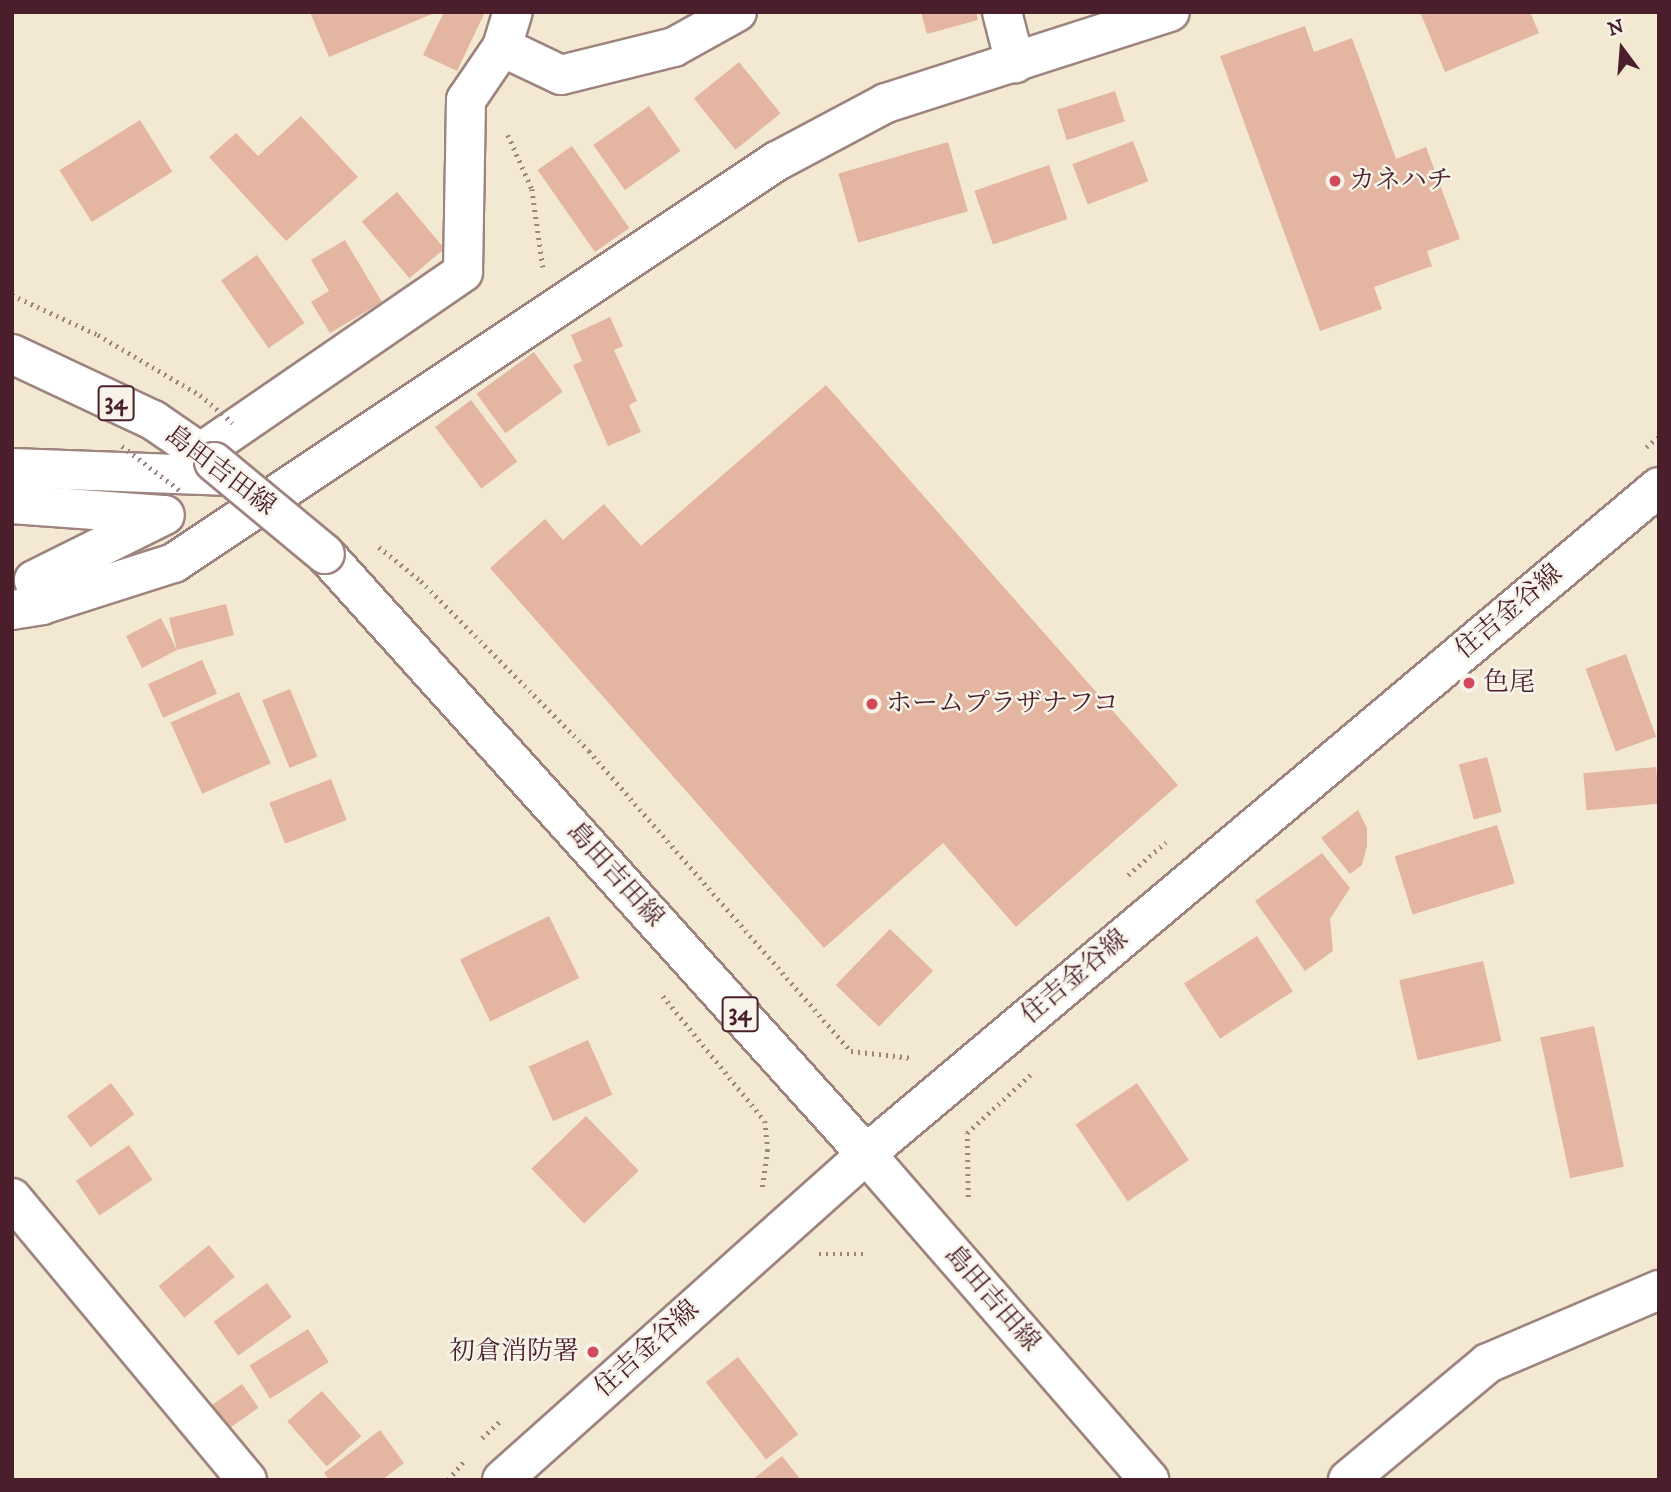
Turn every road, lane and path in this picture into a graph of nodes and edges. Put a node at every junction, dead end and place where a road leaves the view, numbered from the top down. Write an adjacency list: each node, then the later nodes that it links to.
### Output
1 (737, 12): 4 (street)
2 (1002, 12): 5 (street)
3 (1170, 12): 5 (street)
4 (507, 30): 13 (street)
5 (1015, 63): 8 (street)
6 (506, 131): 8 (path)
7 (12, 295): 10 (path)
8 (537, 321): 18 (street)
9 (12, 354): 13 (street, 島田吉田線 / 34)
10 (200, 395)
11 (1659, 437): 12 (path)
12 (1638, 454)
13 (215, 464): 14 (street); 22 (street, 島田吉田線 / 34, bridge)
14 (12, 468)
15 (1659, 487): 22 (street, 住吉金谷線)
16 (12, 504): 18 (street)
17 (371, 541): 21 (path)
18 (27, 608)
19 (1171, 839): 20 (path)
20 (1119, 883)
21 (923, 1050)
22 (866, 1154): 26 (street, 住吉金谷線); 27 (street, 島田吉田線 / 34)
23 (12, 1198): 25 (street)
24 (1659, 1290): 28 (street)
25 (247, 1480)
26 (502, 1480)
27 (1149, 1480)
28 (1348, 1480)

